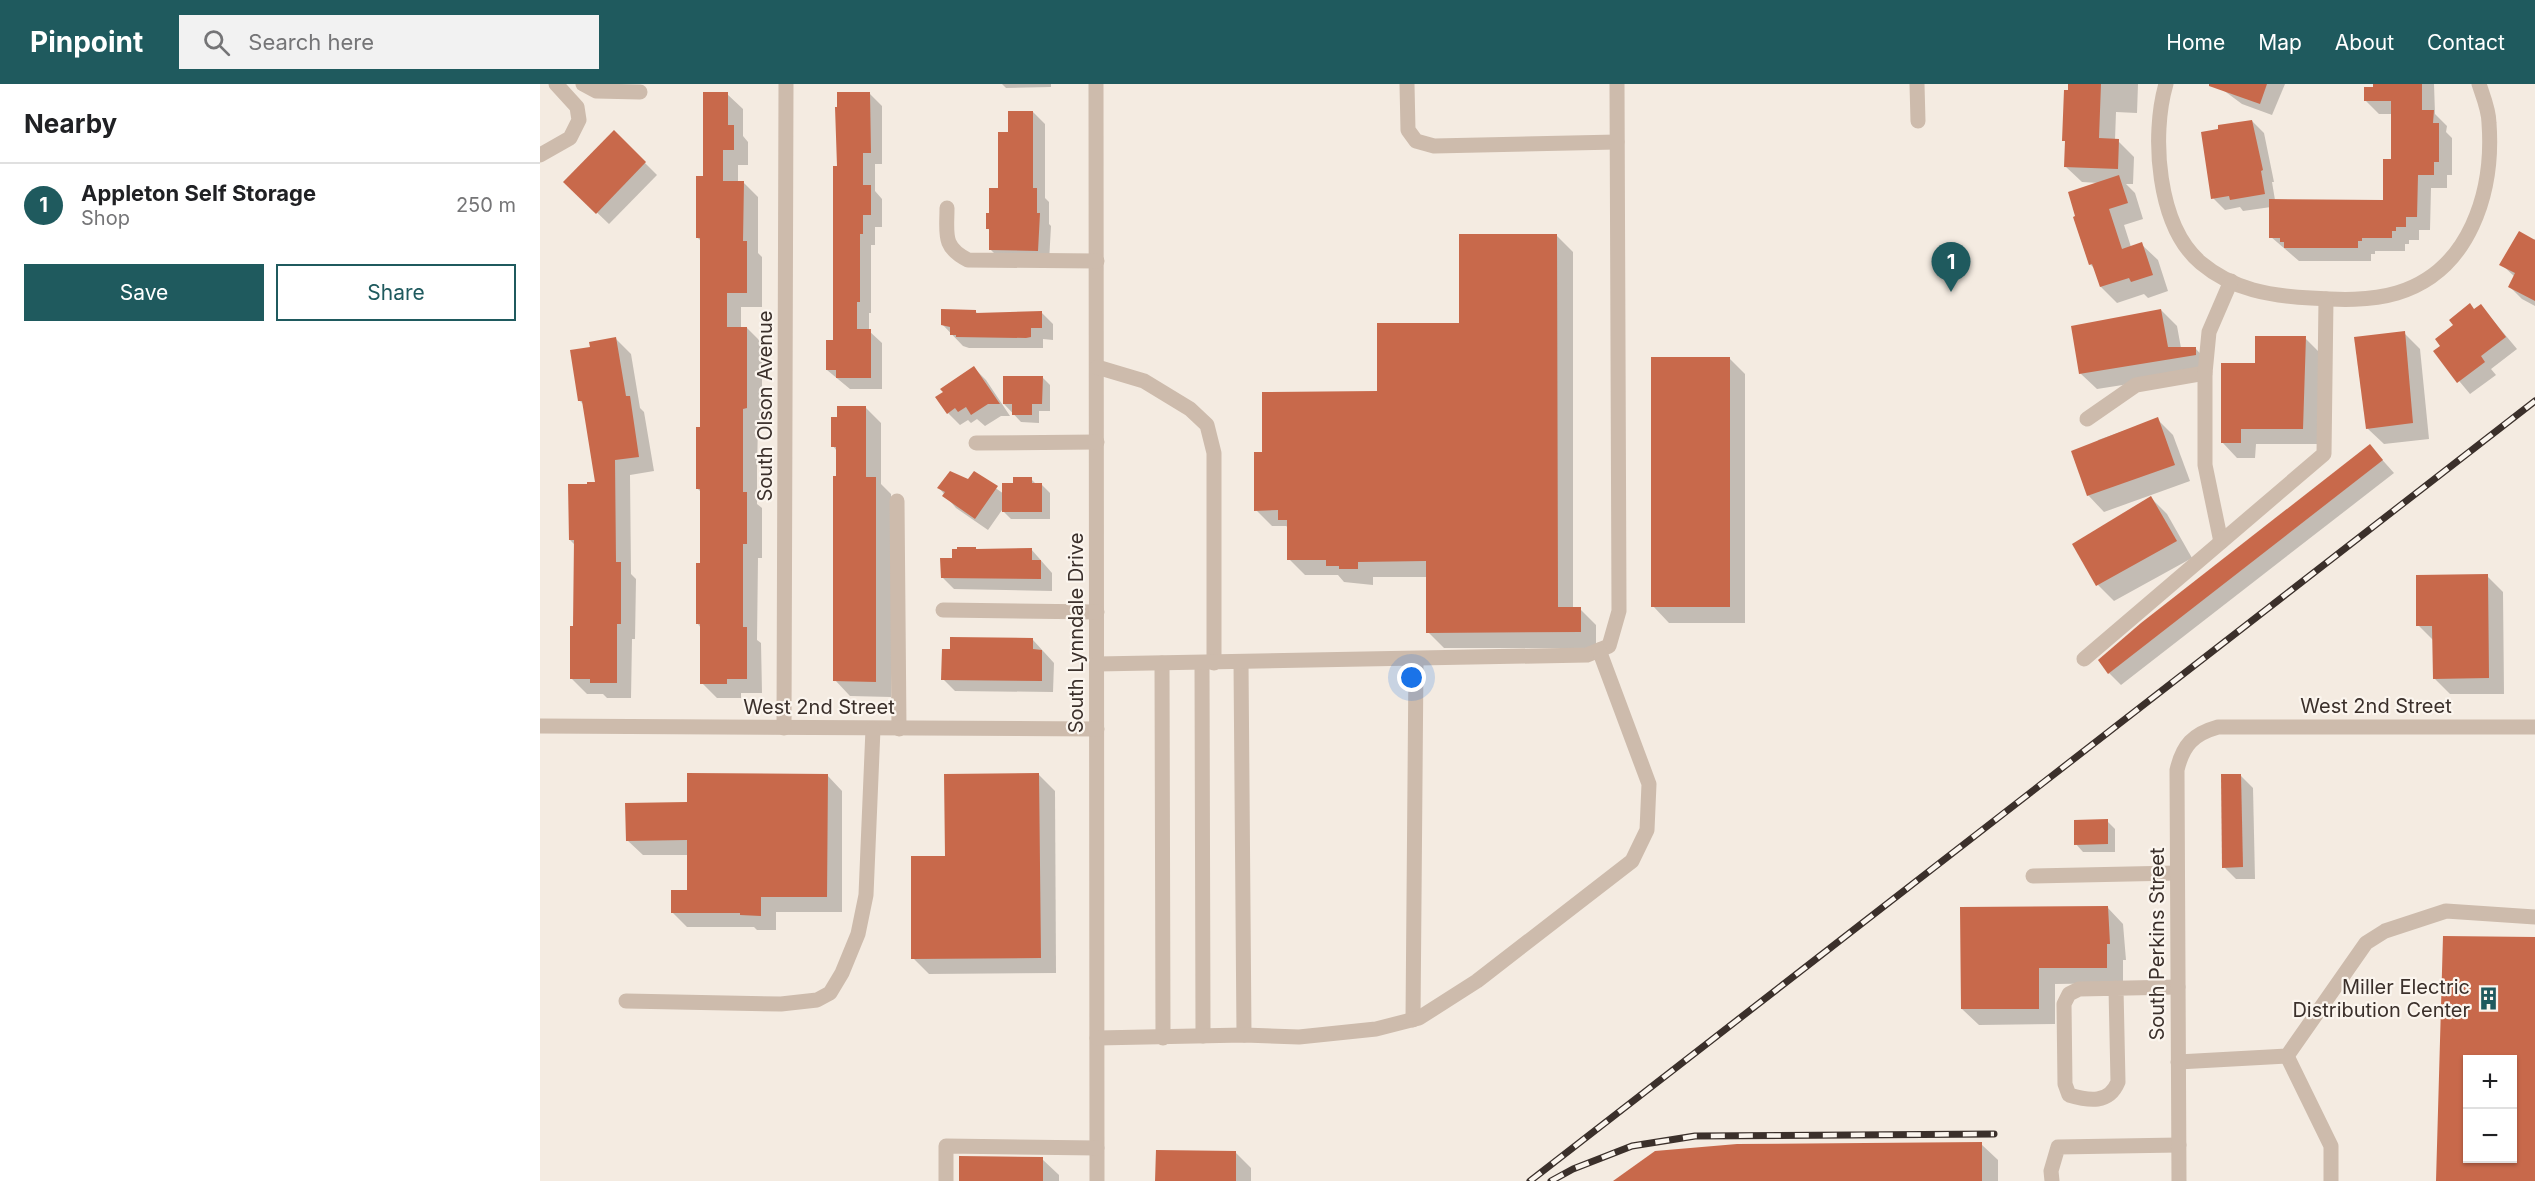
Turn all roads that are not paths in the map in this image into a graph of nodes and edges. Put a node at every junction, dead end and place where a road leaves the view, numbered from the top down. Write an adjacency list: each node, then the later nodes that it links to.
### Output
1 (556, 84): 13 (street)
2 (583, 84): 10 (street)
3 (786, 84): 37 (street, South Olson Avenue)
4 (1096, 84): 15 (street, South Lynndale Drive)
5 (1407, 84): 12 (street)
6 (1617, 84): 12 (street)
7 (1917, 84): 11 (street)
8 (2166, 84): 16 (street)
9 (2479, 84): 17 (street)
10 (640, 92)
11 (1918, 121)
12 (1617, 142): 27 (street)
13 (540, 154)
14 (947, 208): 15 (street)
15 (1097, 261): 18 (street, South Lynndale Drive)
16 (2231, 281): 17 (street); 19 (street)
17 (2326, 299): 24 (street)
18 (1097, 367): 21 (street, South Lynndale Drive); 32 (street)
19 (2205, 373): 20 (street); 24 (street)
20 (2087, 419)
21 (1097, 442): 22 (street); 26 (street, South Lynndale Drive)
22 (976, 443)
23 (897, 501): 39 (street)
24 (2221, 542): 28 (street)
25 (943, 610): 26 (street)
26 (1097, 612): 33 (street, South Lynndale Drive)
27 (1599, 650): 29 (street); 47 (street)
28 (2084, 659)
29 (1416, 660): 30 (street); 47 (street)
30 (1241, 662): 32 (street); 48 (street)
31 (1162, 663): 32 (street); 33 (street); 51 (street)
32 (1208, 663): 49 (street)
33 (1097, 664): 40 (street, South Lynndale Drive)
34 (540, 726): 37 (street, West 2nd Street)
35 (2218, 727): 36 (street, West 2nd Street); 41 (street, South Perkins Street)
36 (2535, 727)
37 (784, 728): 38 (street, West 2nd Street)
38 (873, 729): 39 (street, West 2nd Street); 46 (street)
39 (899, 729): 40 (street, West 2nd Street)
40 (1097, 729): 50 (street, South Lynndale Drive)
41 (2177, 873): 42 (street); 44 (street, South Perkins Street)
42 (2033, 876)
43 (2535, 917): 52 (street)
44 (2178, 987): 45 (street); 53 (street, South Perkins Street)
45 (2116, 988): 45 (street)
46 (626, 1001)
47 (1413, 1020): 48 (street)
48 (1244, 1035): 49 (street)
49 (1203, 1036): 51 (street)
50 (1097, 1038): 51 (street); 55 (street, South Lynndale Drive)
51 (1163, 1038)
52 (2287, 1056): 53 (street); 60 (street)
53 (2178, 1062): 54 (street, South Perkins Street)
54 (2179, 1144): 58 (street); 59 (street, South Perkins Street)
55 (1097, 1148): 56 (street); 57 (street, South Lynndale Drive)
56 (946, 1181)
57 (1097, 1181)
58 (2052, 1181)
59 (2179, 1181)
60 (2331, 1181)

